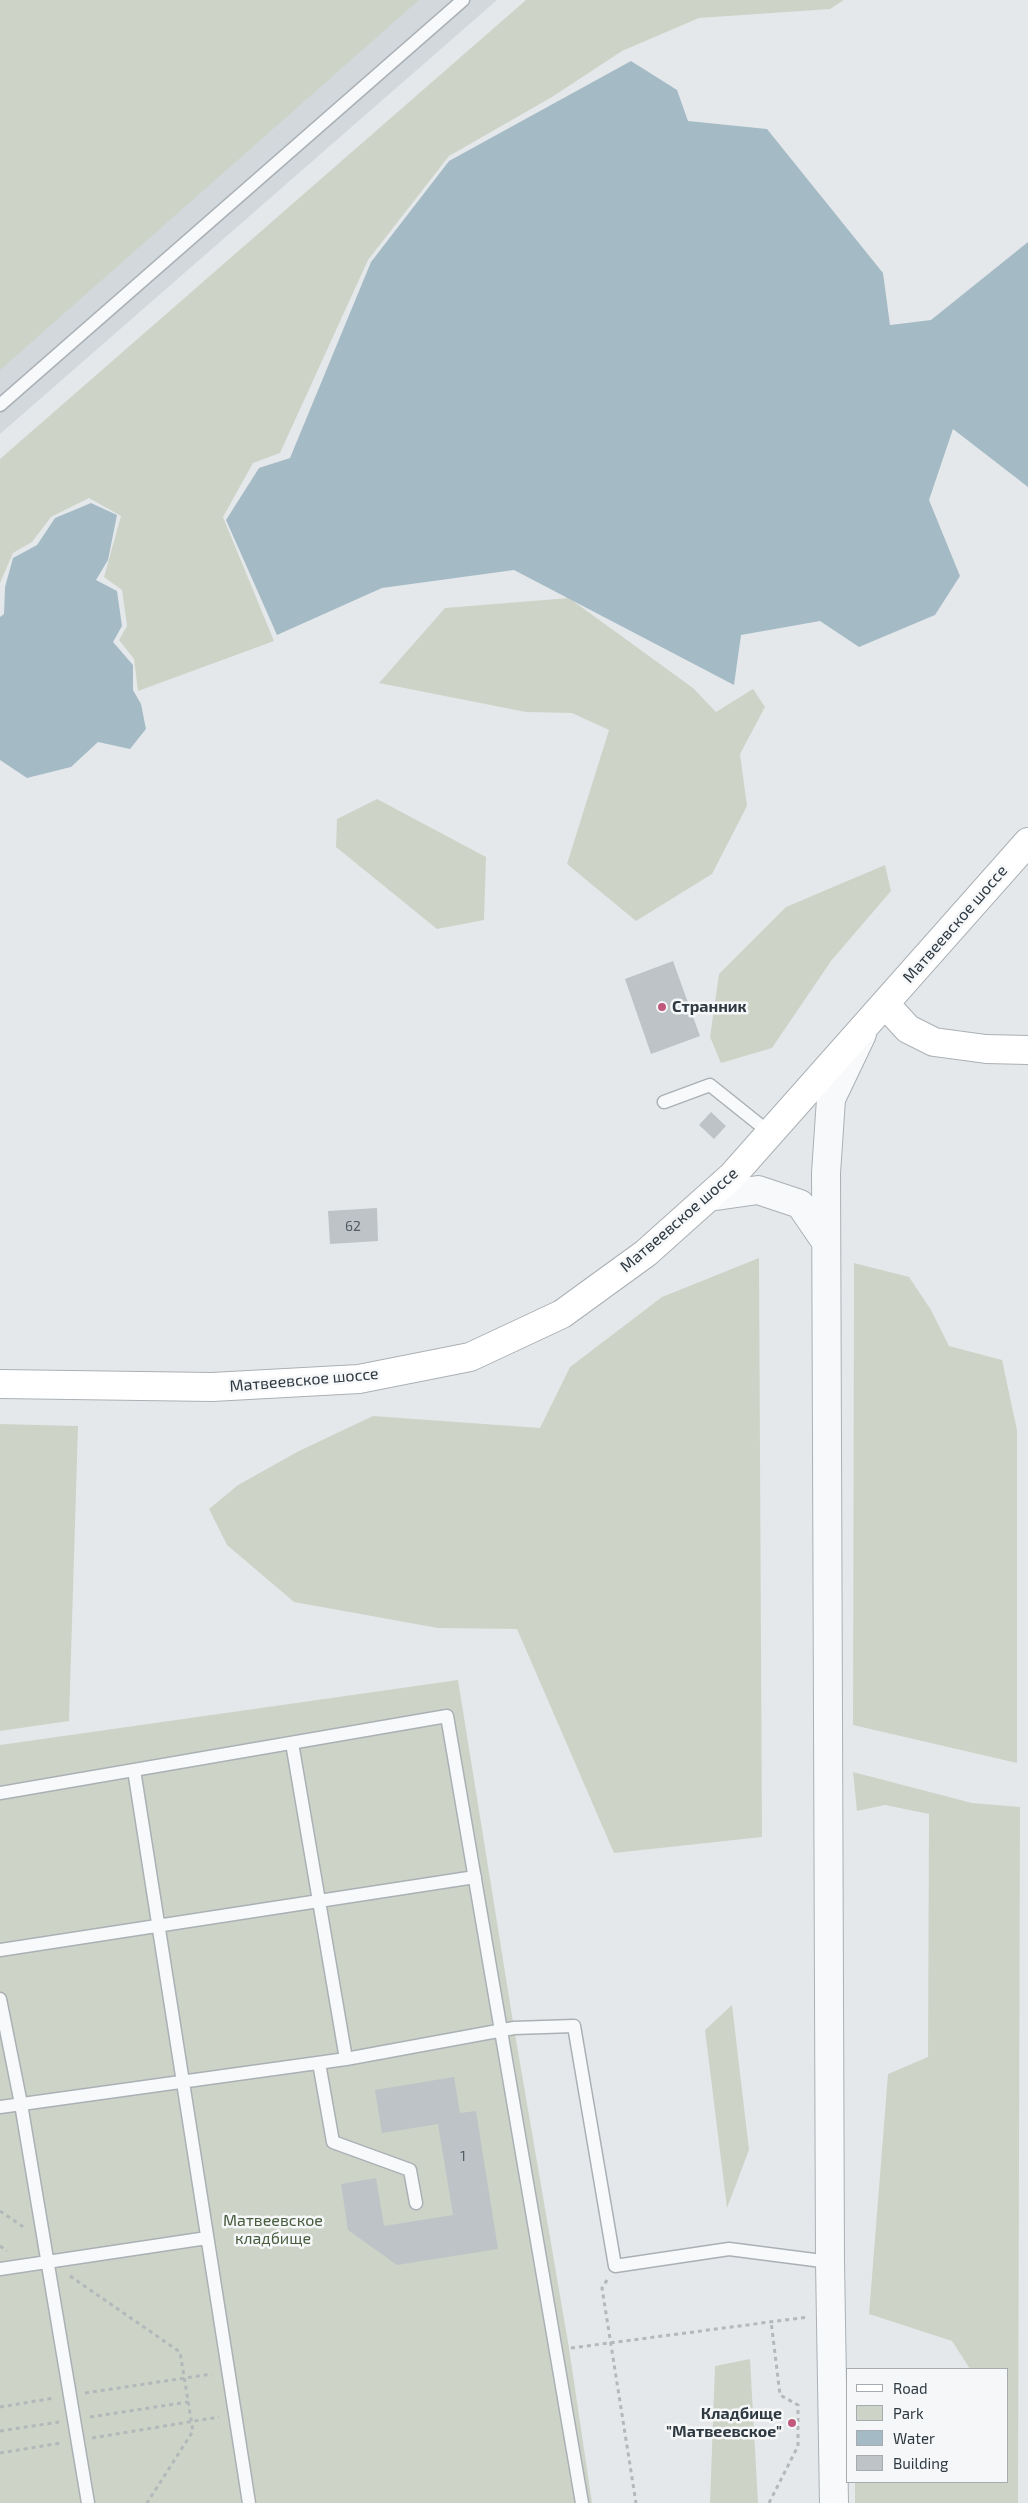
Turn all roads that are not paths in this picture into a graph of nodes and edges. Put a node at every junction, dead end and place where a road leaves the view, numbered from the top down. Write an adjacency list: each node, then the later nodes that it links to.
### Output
1 (463, 0): 2 (lane)
2 (0, 406)
3 (1028, 842): 4 (main road, Матвеевское шоссе)
4 (885, 1004): 5 (main road, Матвеевское шоссе); 6 (main road)
5 (865, 1028): 8 (main road, Матвеевское шоссе); 10 (street)
6 (1028, 1050)
7 (664, 1102): 8 (lane)
8 (770, 1133): 9 (main road, Матвеевское шоссе)
9 (709, 1197): 10 (street); 11 (main road, Матвеевское шоссе)
10 (826, 1242): 29 (street)
11 (0, 1384)
12 (292, 1743): 13 (lane); 15 (lane); 16 (lane)
13 (134, 1770): 14 (lane); 17 (lane)
14 (0, 1793)
15 (475, 1877): 16 (lane); 20 (lane)
16 (319, 1901): 17 (lane); 21 (lane)
17 (158, 1924): 18 (lane); 23 (lane)
18 (0, 1950)
19 (0, 1999): 24 (lane)
20 (502, 2032): 21 (lane); 29 (lane); 33 (lane)
21 (346, 2059): 22 (lane)
22 (319, 2063): 23 (lane); 26 (lane)
23 (182, 2081): 24 (lane); 27 (lane)
24 (20, 2104): 25 (lane); 28 (lane)
25 (0, 2107)
26 (416, 2203)
27 (207, 2238): 28 (lane); 32 (lane)
28 (47, 2260): 30 (lane); 31 (lane)
29 (830, 2262): 34 (street)
30 (0, 2269)
31 (88, 2503)
32 (249, 2503)
33 (582, 2503)
34 (834, 2503)

